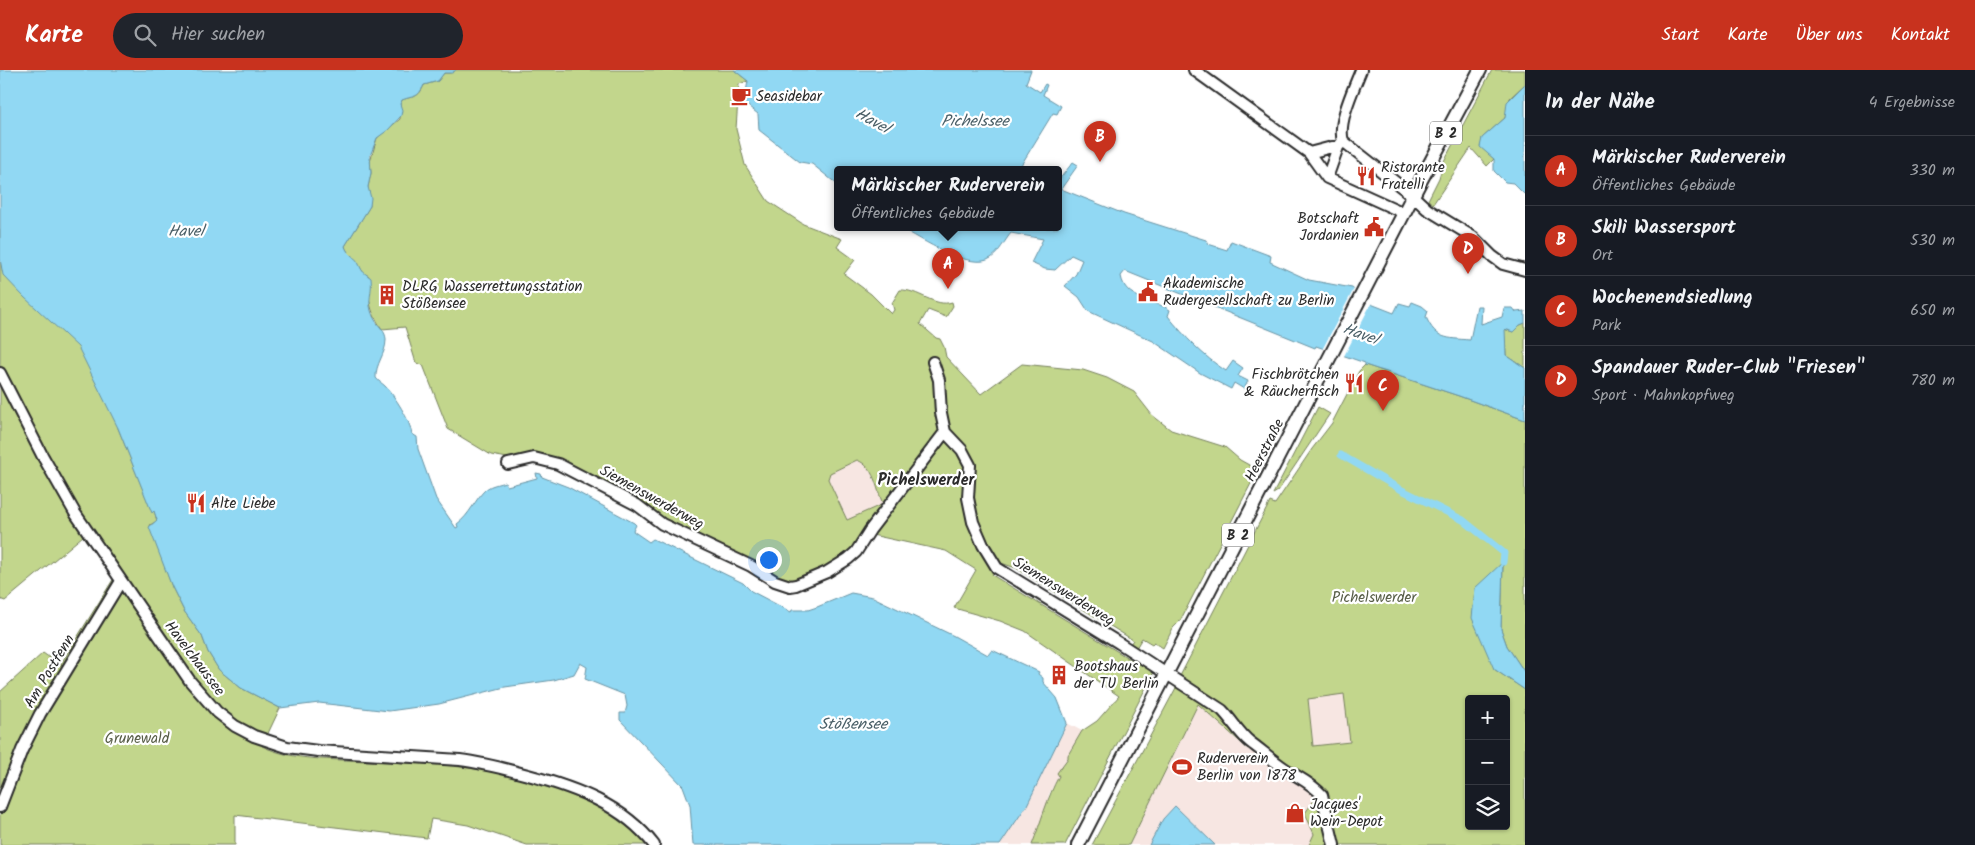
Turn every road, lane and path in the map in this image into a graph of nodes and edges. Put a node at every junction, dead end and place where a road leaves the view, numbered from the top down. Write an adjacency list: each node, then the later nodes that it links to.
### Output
1 (1194, 70): 5 (street)
2 (1360, 70): 4 (street)
3 (1480, 70): 7 (main road, Heerstraße / B 2)
4 (1341, 144): 5 (street); 6 (street); 7 (street)
5 (1309, 153): 6 (street)
6 (1328, 178): 8 (street)
7 (1413, 196): 8 (main road, Heerstraße / B 2); 9 (street)
8 (1404, 213): 15 (main road, Heerstraße / B 2)
9 (1525, 270)
10 (933, 362): 12 (street)
11 (0, 373): 14 (street, Havelchaussee)
12 (945, 432): 13 (street, Siemenswerderweg); 15 (street, Siemenswerderweg)
13 (508, 464)
14 (121, 581): 16 (street, Am Postfenn); 18 (street, Havelchaussee)
15 (1167, 674): 17 (street, Siemenswerderweg); 19 (main road, Heerstraße / B 2)
16 (0, 807)
17 (1335, 844)
18 (654, 845)
19 (1078, 845)

